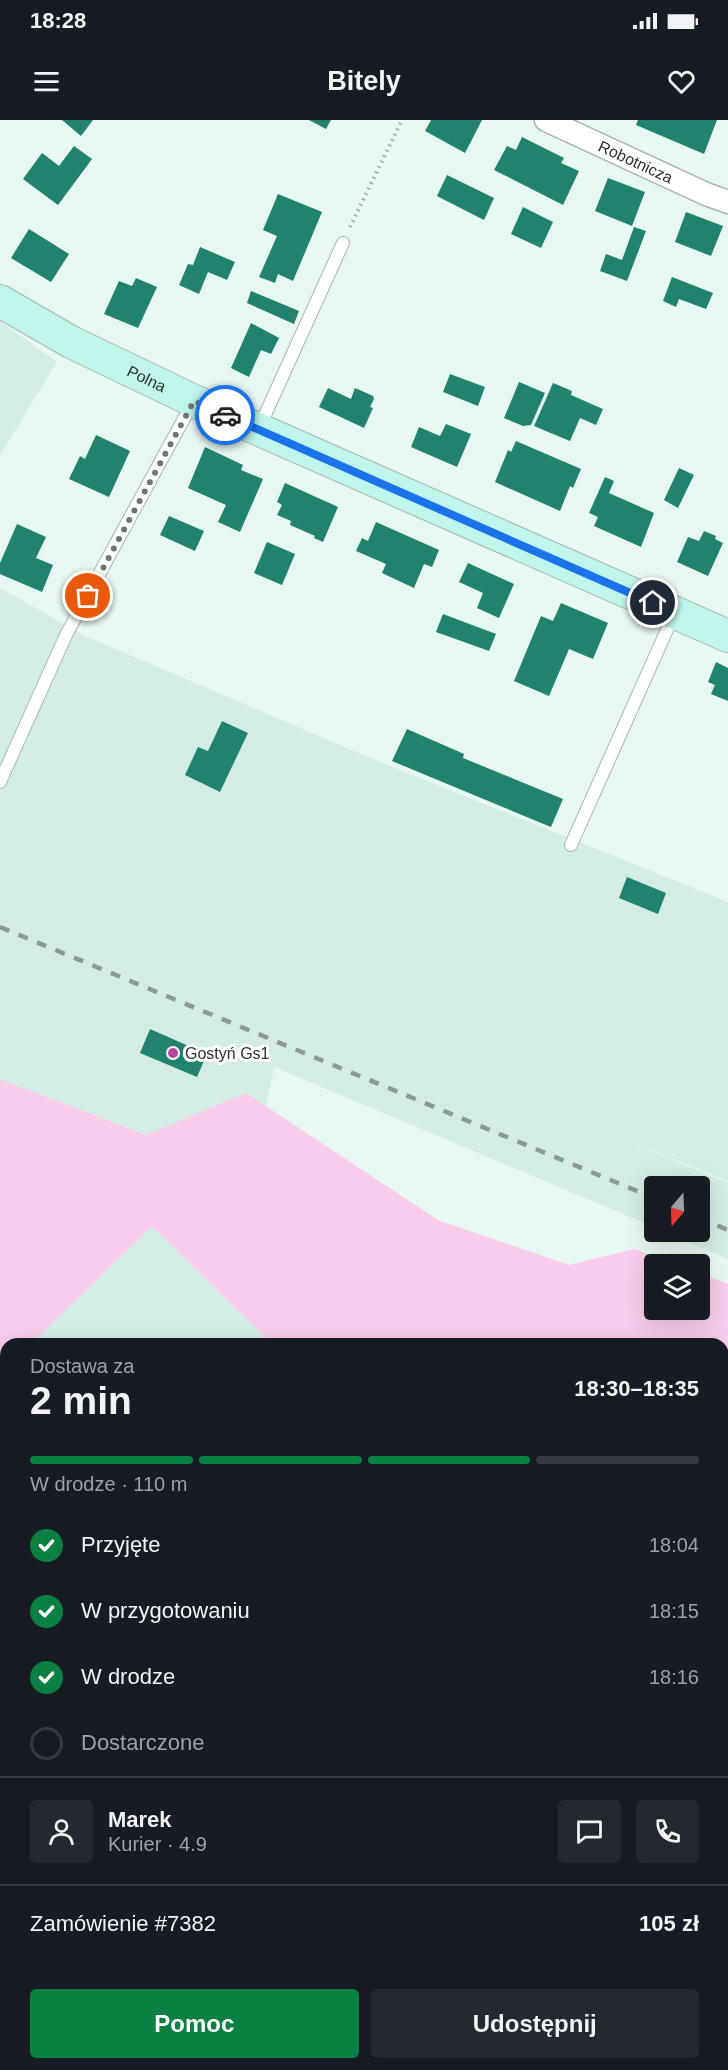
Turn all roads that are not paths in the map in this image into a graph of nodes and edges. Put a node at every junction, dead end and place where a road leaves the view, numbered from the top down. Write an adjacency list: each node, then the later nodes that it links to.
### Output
1 (546, 120): 2 (street, Robotnicza)
2 (728, 202)
3 (343, 243): 6 (lane)
4 (0, 301): 5 (street, Polna)
5 (194, 401): 6 (street, Polna); 9 (lane)
6 (258, 429): 7 (street, Polna)
7 (674, 613): 8 (street, Polna); 10 (lane)
8 (728, 636)
9 (0, 782)
10 (571, 844)

